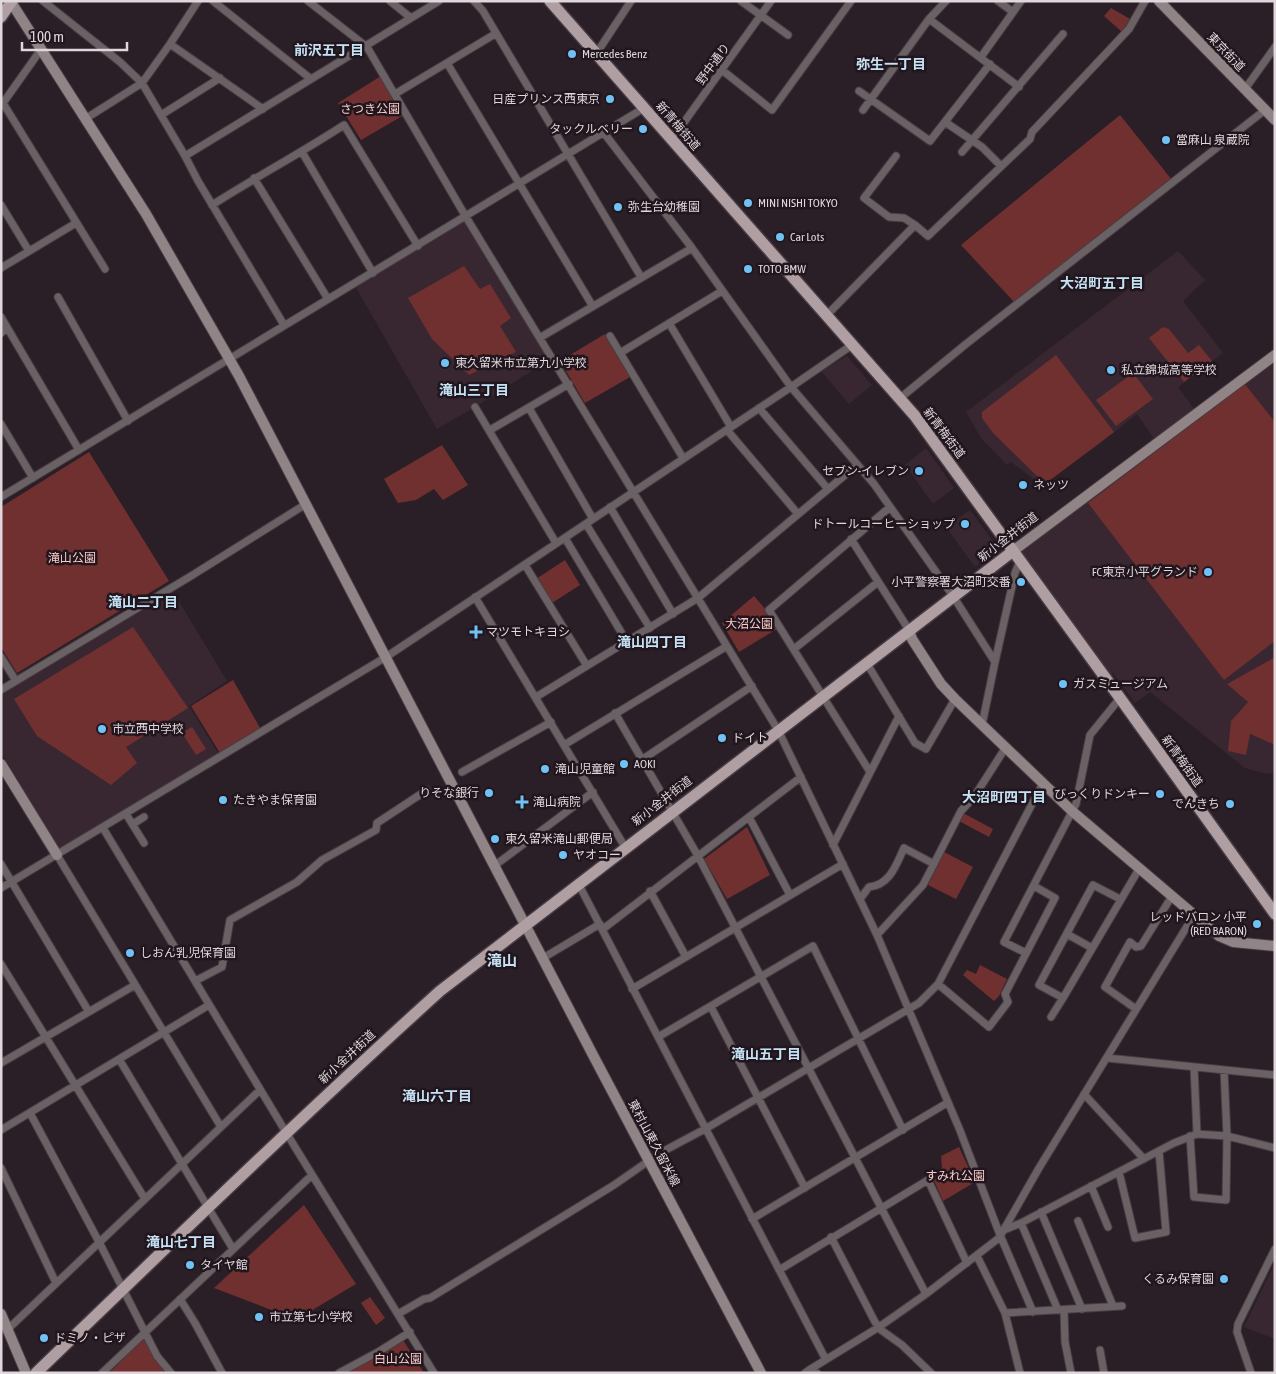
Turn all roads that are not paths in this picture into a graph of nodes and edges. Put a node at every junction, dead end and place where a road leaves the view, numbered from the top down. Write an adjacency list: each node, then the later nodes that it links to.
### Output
1 (11, 1): 22 (main road); 31 (street, 東村山東久留米線)
2 (43, 1): 39 (street)
3 (213, 1): 38 (street)
4 (308, 1): 29 (street)
5 (390, 1): 19 (street)
6 (439, 1): 23 (street)
7 (474, 1): 25 (street)
8 (550, 1): 32 (main road, 新青梅街道)
9 (632, 1): 32 (street)
10 (741, 1): 21 (street)
11 (771, 1): 21 (street, 野中通り)
12 (851, 1): 36 (street)
13 (946, 1): 24 (street)
14 (998, 1): 20 (street)
15 (1021, 1): 20 (street)
16 (1145, 1): 62 (street)
17 (1159, 1): 41 (street, 東京街道)
18 (194, 3): 28 (street)
19 (399, 4): 23 (street)
20 (1013, 12): 33 (street)
21 (761, 15): 27 (street); 36 (street, 野中通り)
22 (1, 17)
23 (411, 18): 29 (street)
24 (929, 19): 33 (street); 44 (street)
25 (496, 34): 34 (street); 59 (street)
26 (1062, 34): 40 (street)
27 (788, 35)
28 (170, 44): 37 (street); 39 (street)
29 (366, 46): 38 (street); 43 (street)
30 (1275, 47): 41 (street)
31 (42, 48): 45 (street); 51 (street, 東村山東久留米線)
32 (596, 54): 46 (main road, 新青梅街道)
33 (981, 57): 35 (street)
34 (447, 63): 43 (street); 64 (street)
35 (990, 64): 40 (street); 53 (street)
36 (722, 70): 55 (street, 野中通り)
37 (220, 78): 47 (street); 50 (street)
38 (311, 79): 47 (street)
39 (142, 83): 50 (street); 51 (street)
40 (1019, 86): 56 (street)
41 (1245, 89): 49 (street, 東京街道)
42 (859, 91): 44 (street)
43 (395, 94): 67 (street)
44 (870, 100): 48 (street); 53 (street)
45 (2, 104): 68 (street)
46 (644, 108): 54 (street); 55 (main road, 新青梅街道)
47 (263, 109): 60 (street)
48 (864, 110)
49 (1265, 110): 52 (street, 東京街道); 95 (street)
50 (161, 115): 60 (street)
51 (85, 119): 92 (street, 東村山東久留米線)
52 (1275, 120)
53 (945, 122): 56 (street)
54 (604, 133): 59 (street); 71 (street)
55 (672, 139): 81 (main road, 新青梅街道)
56 (971, 140): 58 (street); 62 (street)
57 (302, 152): 63 (street); 70 (street); 75 (street)
58 (962, 152)
59 (568, 155): 64 (street); 76 (street)
60 (186, 156): 66 (street)
61 (896, 156): 69 (street)
62 (1001, 166): 69 (street)
63 (254, 178): 66 (street); 79 (street)
64 (519, 184): 67 (street); 80 (street)
65 (1, 205): 72 (street)
66 (212, 205): 84 (street)
67 (466, 216): 70 (street); 88 (street)
68 (76, 222): 72 (street); 74 (street)
69 (915, 225): 81 (street)
70 (418, 246): 75 (street)
71 (692, 248): 76 (street); 77 (street)
72 (29, 251): 73 (street)
73 (1, 268)
74 (105, 269)
75 (373, 273): 79 (street)
76 (641, 277): 80 (street)
77 (722, 291): 83 (street); 94 (street)
78 (58, 297): 99 (street)
79 (328, 300): 84 (street)
80 (592, 305): 88 (street)
81 (826, 316): 89 (main road, 新青梅街道)
82 (1, 317): 85 (street)
83 (669, 323): 90 (street); 101 (street)
84 (284, 325): 92 (street)
85 (8, 328): 86 (street); 103 (street)
86 (1, 333)
87 (610, 336): 90 (street)
88 (541, 337): 93 (street)
89 (852, 345): 94 (street); 95 (main road, 新青梅街道)
90 (620, 352): 104 (street)
91 (1275, 355): 119 (street, 新小金井街道)
92 (230, 360): 99 (street); 110 (street, 東村山東久留米線)
93 (569, 384): 97 (street); 108 (street)
94 (792, 387): 98 (street); 105 (street)
95 (899, 399): 119 (main road, 新青梅街道)
96 (475, 407): 102 (street)
97 (529, 408): 102 (street); 114 (street)
98 (758, 408): 101 (street); 107 (street)
99 (128, 421): 103 (street)
100 (1, 424): 106 (street)
101 (729, 428): 104 (street); 113 (street)
102 (490, 430): 118 (street)
103 (79, 450): 106 (street)
104 (683, 458): 108 (street)
105 (857, 465): 107 (street); 112 (street)
106 (33, 478): 109 (street)
107 (828, 489): 113 (street)
108 (634, 491): 111 (street); 125 (street)
109 (1, 497)
110 (306, 504): 132 (street, 東村山東久留米線); 137 (street)
111 (610, 507): 114 (street); 126 (street)
112 (890, 507): 117 (street); 123 (street)
113 (798, 514): 125 (street)
114 (593, 519): 115 (street)
115 (586, 524): 116 (street); 127 (street)
116 (565, 538): 118 (street); 129 (street)
117 (851, 539): 122 (street); 131 (street)
118 (556, 543): 121 (street)
119 (1013, 551): 120 (main road, 新青梅街道); 123 (main road, 新小金井街道)
120 (1020, 561): 135 (street); 142 (main road, 新青梅街道)
121 (525, 564): 124 (street); 136 (street)
122 (878, 582): 128 (street); 131 (street)
123 (954, 596): 128 (main road, 新小金井街道); 135 (street)
124 (476, 598): 132 (street); 141 (street)
125 (698, 598): 126 (street); 130 (street)
126 (673, 614): 127 (street)
127 (650, 628): 129 (street)
128 (909, 630): 134 (main road, 新小金井街道); 143 (street)
129 (627, 642): 136 (street)
130 (728, 646): 138 (street); 144 (street)
131 (794, 650): 140 (street)
132 (386, 657): 161 (street); 174 (street, 東村山東久留米線)
133 (1, 658): 137 (street)
134 (866, 662): 140 (main road, 新小金井街道); 145 (street)
135 (995, 662): 147 (street)
136 (587, 666): 141 (street)
137 (16, 682): 139 (street)
138 (752, 686): 148 (street); 151 (street)
139 (1, 690)
140 (822, 696): 148 (main road, 新小金井街道); 154 (street)
141 (536, 697): 146 (street)
142 (1120, 698): 160 (street); 185 (main road, 新青梅街道)
143 (955, 699): 145 (street); 147 (street)
144 (615, 713): 149 (street); 151 (street)
145 (899, 716): 154 (street)
146 (550, 722): 149 (street); 153 (street)
147 (982, 725): 150 (street)
148 (778, 730): 155 (street); 159 (main road, 新小金井街道)
149 (564, 745): 158 (street)
150 (1006, 747): 156 (street); 173 (street)
151 (643, 759): 159 (street)
152 (1, 764): 169 (street)
153 (462, 772)
154 (870, 772): 167 (street)
155 (801, 777): 163 (street); 167 (street)
156 (1043, 783): 160 (street); 200 (street)
157 (427, 790): 199 (street)
158 (593, 792): 168 (street); 174 (street)
159 (673, 810): 168 (main road, 新小金井街道); 170 (street)
160 (1073, 812): 175 (street); 178 (street)
161 (126, 814): 164 (street); 165 (street)
162 (144, 817): 164 (street)
163 (749, 817): 170 (street); 181 (street)
164 (133, 824): 166 (street)
165 (103, 828): 169 (street); 199 (street)
166 (144, 843)
167 (833, 845): 172 (street)
168 (625, 847): 177 (main road, 新小金井街道)
169 (56, 855): 176 (street); 201 (street)
170 (698, 856): 180 (street); 189 (street)
171 (1, 864): 176 (street)
172 (843, 864): 181 (street); 183 (street)
173 (934, 864): 183 (street); 191 (street)
174 (494, 866): 187 (street, 東村山東久留米線)
175 (1139, 868): 182 (street); 184 (street)
176 (12, 882): 179 (street); 208 (street)
177 (578, 884): 187 (main road, 新小金井街道); 188 (street)
178 (1034, 886): 194 (street); 194 (street)
179 (1, 888)
180 (650, 891): 188 (street); 195 (street)
181 (790, 895): 189 (street)
182 (1172, 896): 186 (street); 207 (street)
183 (860, 899): 191 (street)
184 (1120, 899): 190 (street); 193 (street)
185 (1274, 910)
186 (1194, 915): 192 (street); 207 (street)
187 (526, 924): 196 (street, 東村山東久留米線); 231 (main road, 新小金井街道)
188 (601, 926): 196 (street); 202 (street)
189 (735, 928): 195 (street); 198 (street)
190 (1067, 934): 193 (street); 203 (street)
191 (877, 935): 206 (street)
192 (1275, 946)
193 (1092, 948): 203 (street)
194 (1026, 953): 200 (street)
195 (686, 957): 202 (street)
196 (542, 958): 238 (street, 東村山東久留米線)
197 (1, 964): 211 (street)
198 (761, 976): 205 (street); 213 (street); 218 (street)
199 (196, 981): 204 (street)
200 (938, 984): 206 (street)
201 (135, 985): 208 (street); 210 (street)
202 (632, 989): 212 (street)
203 (1063, 998): 209 (street)
204 (209, 1005): 210 (street); 222 (street)
205 (711, 1007): 212 (street); 224 (street)
206 (909, 1008): 213 (street); 225 (street)
207 (1136, 1009): 214 (street)
208 (89, 1012): 211 (street)
209 (1051, 1017)
210 (164, 1032): 215 (street); 227 (street)
211 (47, 1037): 216 (street); 221 (street)
212 (658, 1037): 228 (street)
213 (857, 1038): 218 (street); 230 (street)
214 (1106, 1058): 217 (street); 223 (street)
215 (119, 1060): 221 (street); 239 (street)
216 (1, 1063)
217 (1194, 1067): 219 (street); 232 (street)
218 (808, 1068): 224 (street); 236 (street)
219 (1224, 1070): 220 (street); 233 (street)
220 (1275, 1074)
221 (76, 1085): 226 (street); 245 (street)
222 (260, 1090): 227 (street); 231 (street)
223 (1084, 1094): 237 (street); 253 (street)
224 (757, 1098): 228 (street); 244 (street)
225 (948, 1103): 230 (street); 253 (street)
226 (30, 1113): 229 (street); 255 (street)
227 (221, 1127): 239 (street)
228 (705, 1129): 238 (street); 249 (street)
229 (1, 1130)
230 (903, 1130): 236 (street)
231 (286, 1134): 242 (street); 247 (main road, 新小金井街道)
232 (1194, 1135): 233 (street); 233 (street); 235 (street)
233 (1227, 1136): 234 (street)
234 (1275, 1148)
235 (1159, 1151): 237 (street); 241 (street)
236 (855, 1158): 244 (street); 246 (street)
237 (1144, 1159): 241 (street)
238 (649, 1161): 272 (street); 287 (street, 東村山東久留米線)
239 (181, 1165): 245 (street); 247 (street)
240 (1, 1168): 261 (street)
241 (1119, 1172): 243 (street)
242 (312, 1174): 256 (street); 272 (street)
243 (1091, 1186): 248 (street); 252 (street)
244 (805, 1188): 249 (street)
245 (145, 1199): 255 (street)
246 (881, 1207): 254 (street); 259 (street); 263 (street)
247 (207, 1208): 256 (street); 262 (main road, 新小金井街道)
248 (1041, 1212): 251 (street); 267 (street)
249 (752, 1219): 260 (street)
250 (1078, 1221): 265 (street)
251 (1021, 1223): 253 (street); 268 (street)
252 (1108, 1227)
253 (1002, 1232): 258 (street); 269 (street)
254 (831, 1237): 260 (street); 273 (street)
255 (99, 1242): 261 (street); 262 (street)
256 (233, 1249): 264 (street)
257 (1275, 1249): 293 (street)
258 (977, 1256): 259 (street); 270 (street)
259 (967, 1263): 263 (street)
260 (779, 1270): 278 (street)
261 (56, 1283): 274 (street)
262 (123, 1289): 275 (street); 281 (main road, 新小金井街道)
263 (926, 1294): 273 (street)
264 (180, 1299): 275 (street); 284 (street)
265 (1114, 1306): 266 (street); 267 (street)
266 (1122, 1306)
267 (1082, 1308): 268 (street)
268 (1061, 1310): 269 (street); 291 (street)
269 (1033, 1312): 270 (street)
270 (1005, 1313): 290 (street)
271 (1, 1314): 274 (street)
272 (398, 1314): 276 (street)
273 (879, 1327): 278 (street); 289 (street)
274 (8, 1328): 280 (street)
275 (146, 1331): 282 (street); 283 (street)
276 (410, 1332): 285 (street); 286 (street)
277 (1100, 1350): 292 (street)
278 (826, 1358): 279 (street)
279 (807, 1371): 288 (street)
280 (26, 1373)
281 (36, 1373)
282 (102, 1373)
283 (170, 1373)
284 (222, 1373)
285 (339, 1373)
286 (434, 1373)
287 (761, 1373)
288 (817, 1373)
289 (931, 1373)
290 (1020, 1373)
291 (1071, 1373)
292 (1104, 1373)
293 (1251, 1373)

